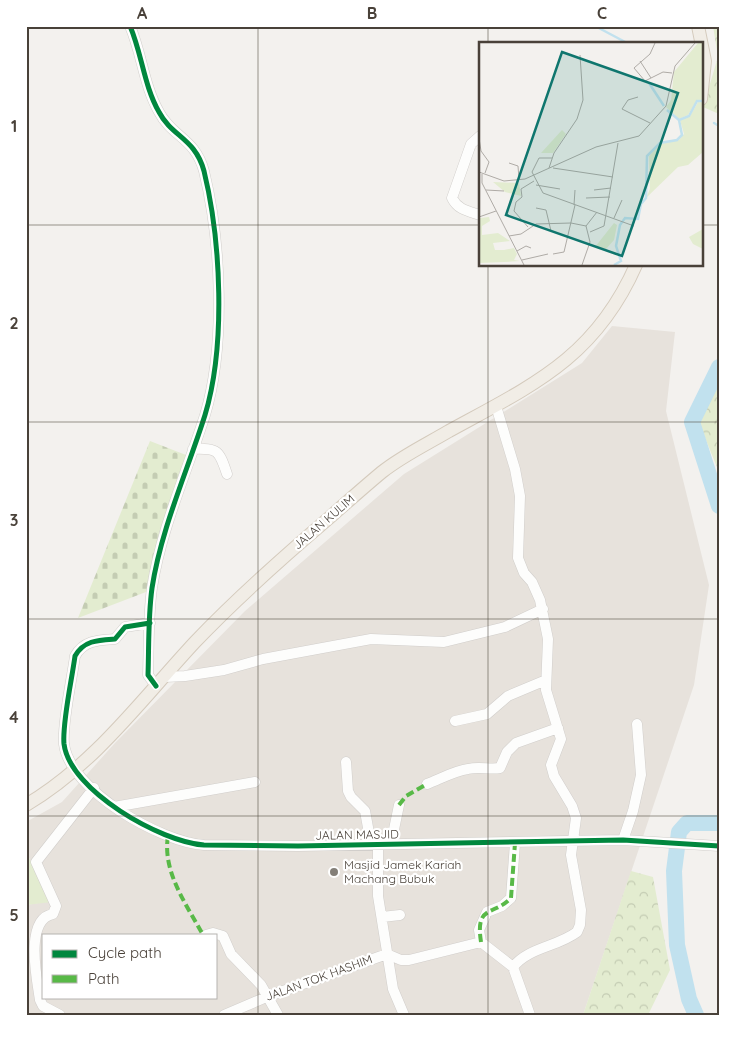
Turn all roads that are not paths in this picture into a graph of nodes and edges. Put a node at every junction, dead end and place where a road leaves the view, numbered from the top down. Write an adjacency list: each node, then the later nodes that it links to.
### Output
1 (130, 26): 10 (street)
2 (698, 26): 3 (main road)
3 (701, 42)
4 (702, 46): 5 (main road)
5 (702, 90)
6 (479, 137): 7 (street)
7 (479, 215)
8 (635, 266): 9 (main road, JALAN KULIM)
9 (496, 406): 12 (street); 15 (main road, JALAN KULIM)
10 (192, 449): 11 (street); 13 (street)
11 (226, 474)
12 (543, 609): 14 (street); 15 (street)
13 (150, 623): 15 (street); 20 (street)
14 (546, 680): 16 (street); 18 (street)
15 (160, 681): 20 (main road, JALAN KULIM)
16 (455, 721)
17 (637, 724): 27 (street)
18 (558, 728): 22 (street); 29 (street)
19 (346, 762): 31 (street)
20 (75, 771): 23 (street, JALAN MASJID); 24 (main road, JALAN KULIM)
21 (255, 782): 26 (street)
22 (427, 784)
23 (94, 788): 26 (street, JALAN MASJID); 40 (street)
24 (26, 805)
25 (399, 805): 30 (street)
26 (114, 807): 31 (street, JALAN MASJID)
27 (623, 840): 29 (street, JALAN MASJID); 32 (street, JALAN MASJID)
28 (515, 842): 29 (street, JALAN MASJID); 30 (street, JALAN MASJID); 36 (street)
29 (574, 842): 38 (street)
30 (391, 844): 31 (street, JALAN MASJID)
31 (375, 845): 34 (street)
32 (719, 846)
33 (400, 915): 34 (street)
34 (382, 917): 37 (street)
35 (218, 934): 39 (street)
36 (481, 942): 37 (street); 38 (street)
37 (387, 954): 39 (street, JALAN TOK HASHIM); 43 (street)
38 (513, 967): 44 (street)
39 (269, 996): 41 (street, JALAN TOK HASHIM); 42 (street)
40 (60, 1015)
41 (224, 1015)
42 (278, 1015)
43 (404, 1015)
44 (530, 1015)

